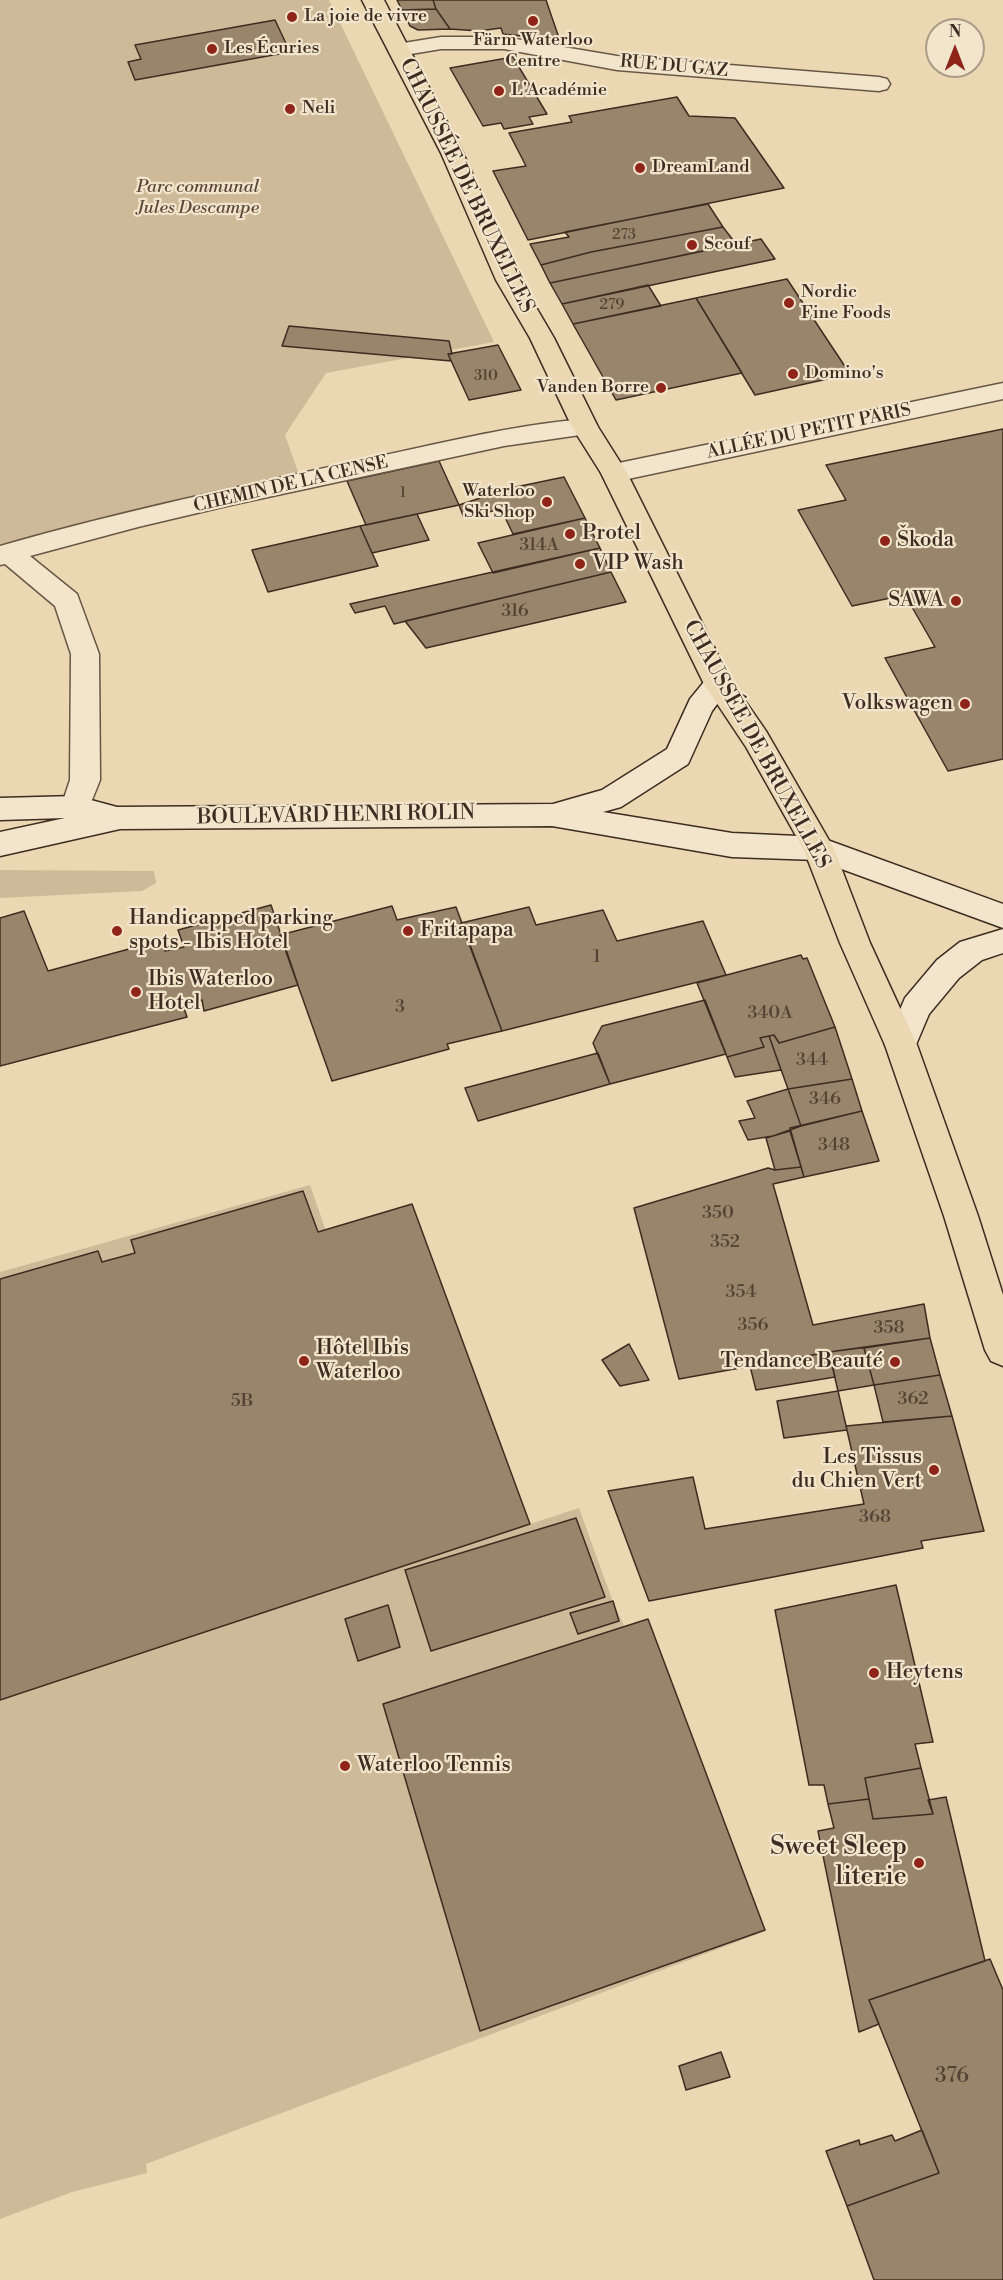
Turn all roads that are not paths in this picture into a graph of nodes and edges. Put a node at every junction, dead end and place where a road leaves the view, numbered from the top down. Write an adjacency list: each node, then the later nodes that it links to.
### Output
1 (372, 0): 2 (main road, CHAUSSÉE DE BRUXELLES)
2 (399, 50): 3 (street, RUE DU GAZ); 5 (main road, CHAUSSÉE DE BRUXELLES)
3 (879, 84)
4 (1003, 391): 6 (street, ALLÉE DU PETIT PARIS)
5 (585, 427): 6 (main road, CHAUSSÉE DE BRUXELLES); 7 (street, CHEMIN DE LA CENSE)
6 (614, 473): 8 (main road, CHAUSSÉE DE BRUXELLES)
7 (4, 555): 9 (street)
8 (718, 684): 11 (street, BOULEVARD HENRI ROLIN); 14 (main road, CHAUSSÉE DE BRUXELLES)
9 (76, 807): 10 (street, BOULEVARD HENRI ROLIN); 12 (street, BOULEVARD HENRI ROLIN)
10 (0, 809)
11 (552, 815): 12 (street, BOULEVARD HENRI ROLIN); 14 (street, BOULEVARD HENRI ROLIN)
12 (120, 818): 13 (street, BOULEVARD HENRI ROLIN)
13 (0, 844)
14 (819, 849): 15 (street, BOULEVARD HENRI ROLIN); 17 (main road, CHAUSSÉE DE BRUXELLES)
15 (1003, 916)
16 (1003, 942): 17 (street)
17 (901, 1045): 18 (main road, CHAUSSÉE DE BRUXELLES)
18 (1003, 1350)

